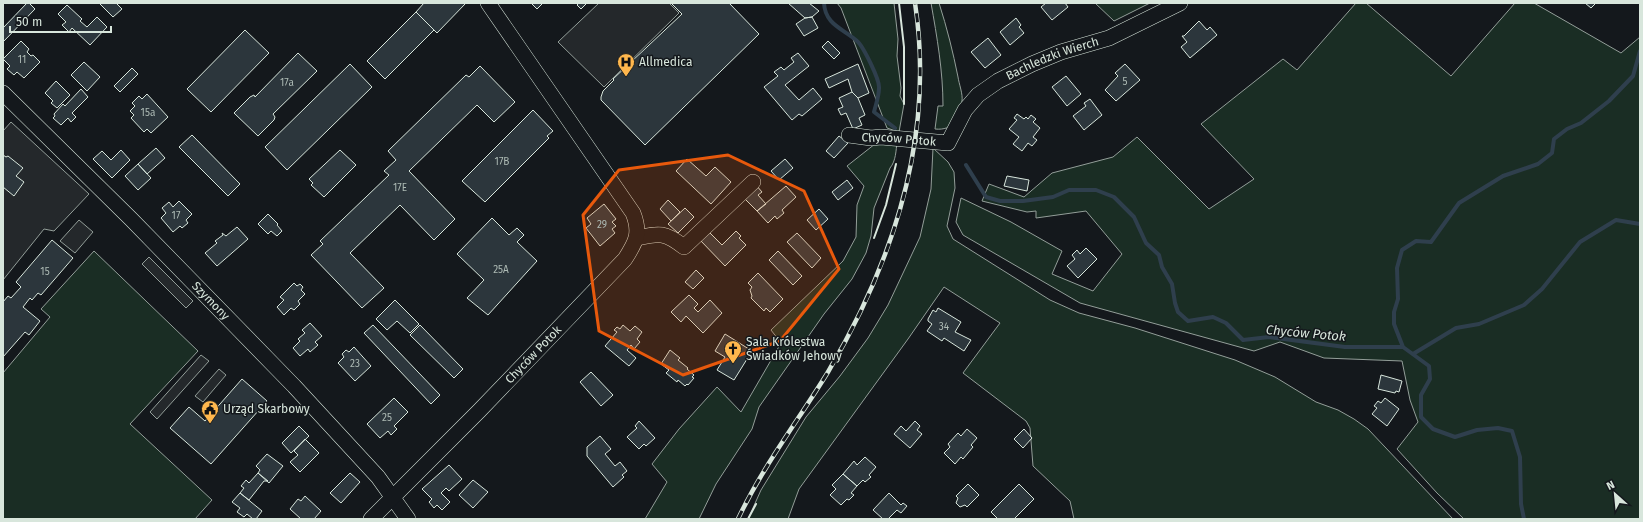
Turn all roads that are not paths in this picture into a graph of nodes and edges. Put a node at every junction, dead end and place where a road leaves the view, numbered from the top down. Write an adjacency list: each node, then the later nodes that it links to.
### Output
1 (488, 3): 7 (street)
2 (1180, 3): 5 (street, Bachledzki Wierch)
3 (3, 93): 8 (street, Szymony)
4 (849, 135): 5 (street, Chyców Potok)
5 (948, 143)
6 (753, 182): 7 (street)
7 (637, 238): 8 (street, Chyców Potok)
8 (393, 497): 9 (street, Chyców Potok); 10 (street, Szymony)
9 (371, 519)
10 (408, 519)

